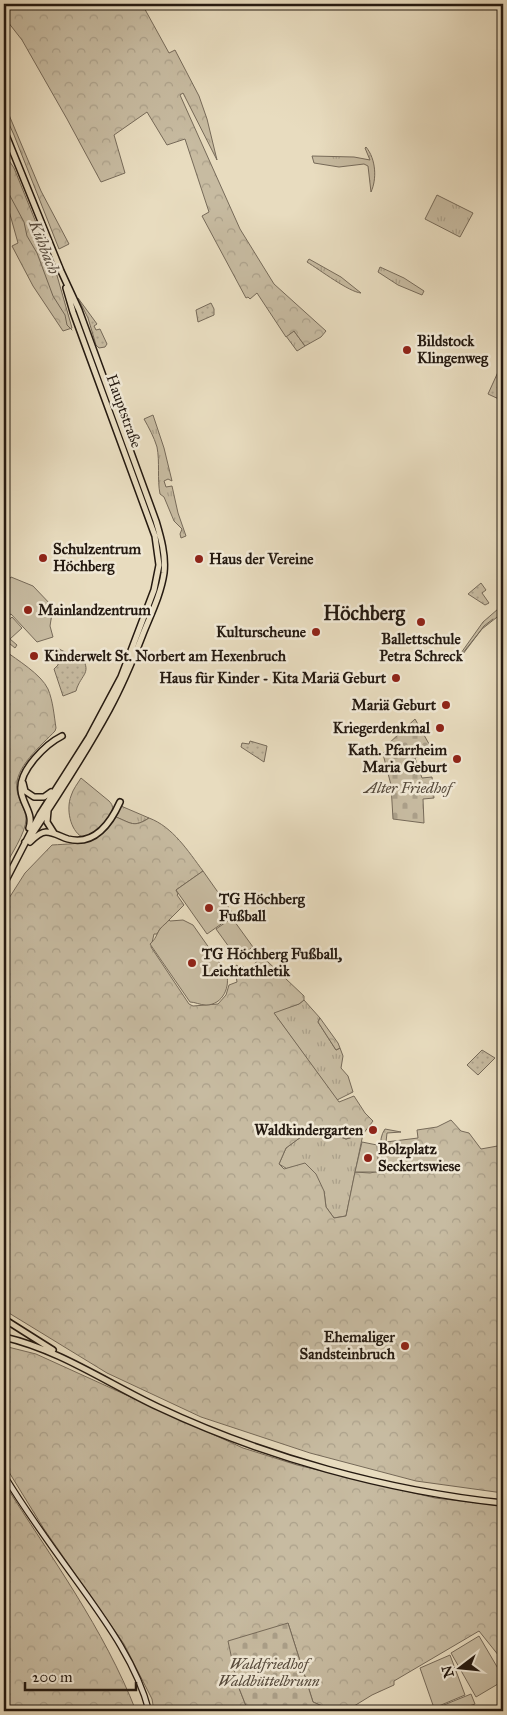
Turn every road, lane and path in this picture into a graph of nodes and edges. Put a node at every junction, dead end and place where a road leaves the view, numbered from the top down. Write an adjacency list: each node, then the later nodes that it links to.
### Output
1 (4, 130): 2 (main road, Hauptstraße)
2 (61, 271): 5 (main road, Hauptstraße); 7 (main road, Hauptstraße)
3 (62, 736): 4 (main road)
4 (22, 781): 5 (main road); 9 (main road)
5 (57, 786): 9 (main road, Hauptstraße)
6 (120, 802): 8 (main road)
7 (48, 809): 8 (main road); 9 (main road, Hauptstraße)
8 (56, 835): 10 (main road)
9 (25, 842): 10 (main road)
10 (20, 851): 11 (main road)
11 (4, 884)
12 (4, 1319): 14 (main road)
13 (4, 1337): 14 (main road)
14 (61, 1356): 16 (main road)
15 (4, 1475): 17 (main road)
16 (503, 1503)
17 (149, 1710)

